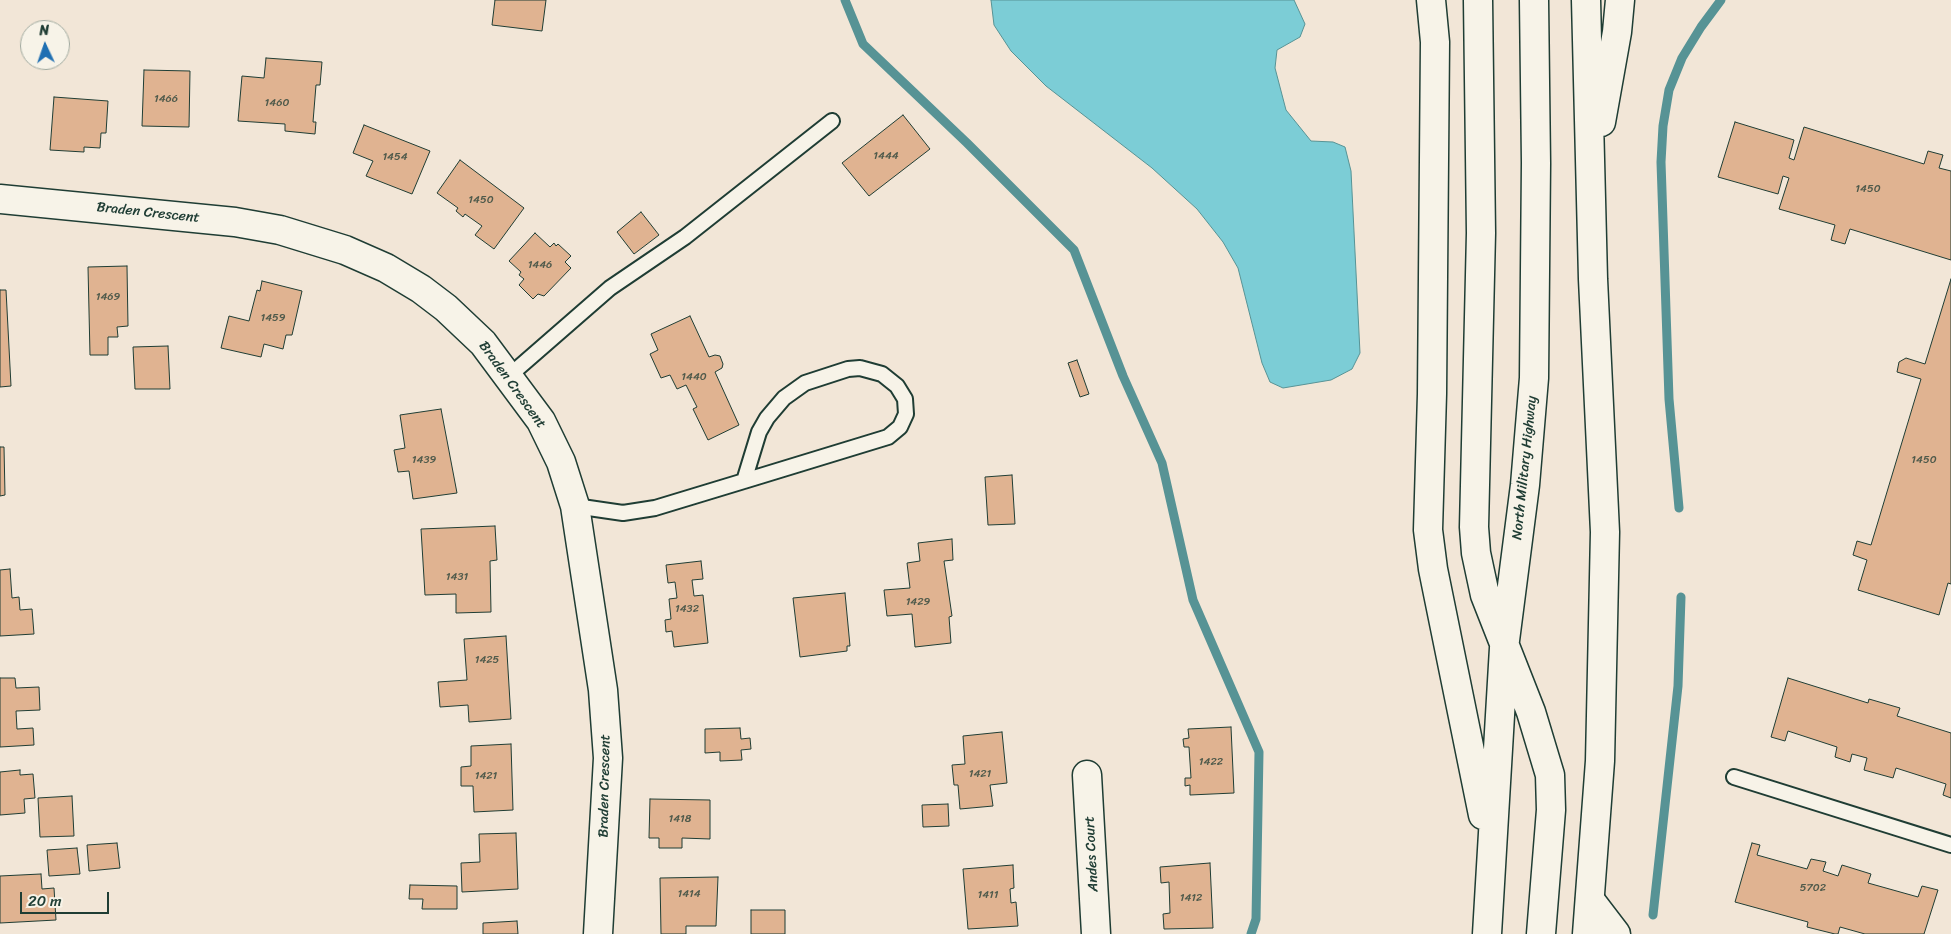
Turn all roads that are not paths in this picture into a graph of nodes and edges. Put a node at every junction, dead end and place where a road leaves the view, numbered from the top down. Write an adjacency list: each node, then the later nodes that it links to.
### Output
1 (1431, 0): 16 (main road)
2 (1478, 0): 12 (main road)
3 (1534, 0): 12 (main road, North Military Highway)
4 (1586, 0): 7 (main road)
5 (1620, 0): 7 (main road)
6 (832, 121): 9 (lane)
7 (1591, 180): 17 (main road)
8 (0, 199): 9 (main road, Braden Crescent)
9 (509, 376): 11 (main road, Braden Crescent)
10 (744, 481): 10 (lane); 11 (lane)
11 (575, 506): 18 (main road, Braden Crescent)
12 (1504, 648): 16 (main road, North Military Highway); 21 (main road)
13 (1087, 775): 19 (main road, Andes Court)
14 (1734, 778): 15 (lane)
15 (1951, 845)
16 (1490, 850): 20 (main road, North Military Highway)
17 (1590, 900): 22 (main road); 23 (main road)
18 (598, 934)
19 (1096, 934)
20 (1487, 934)
21 (1541, 934)
22 (1587, 934)
23 (1616, 934)

